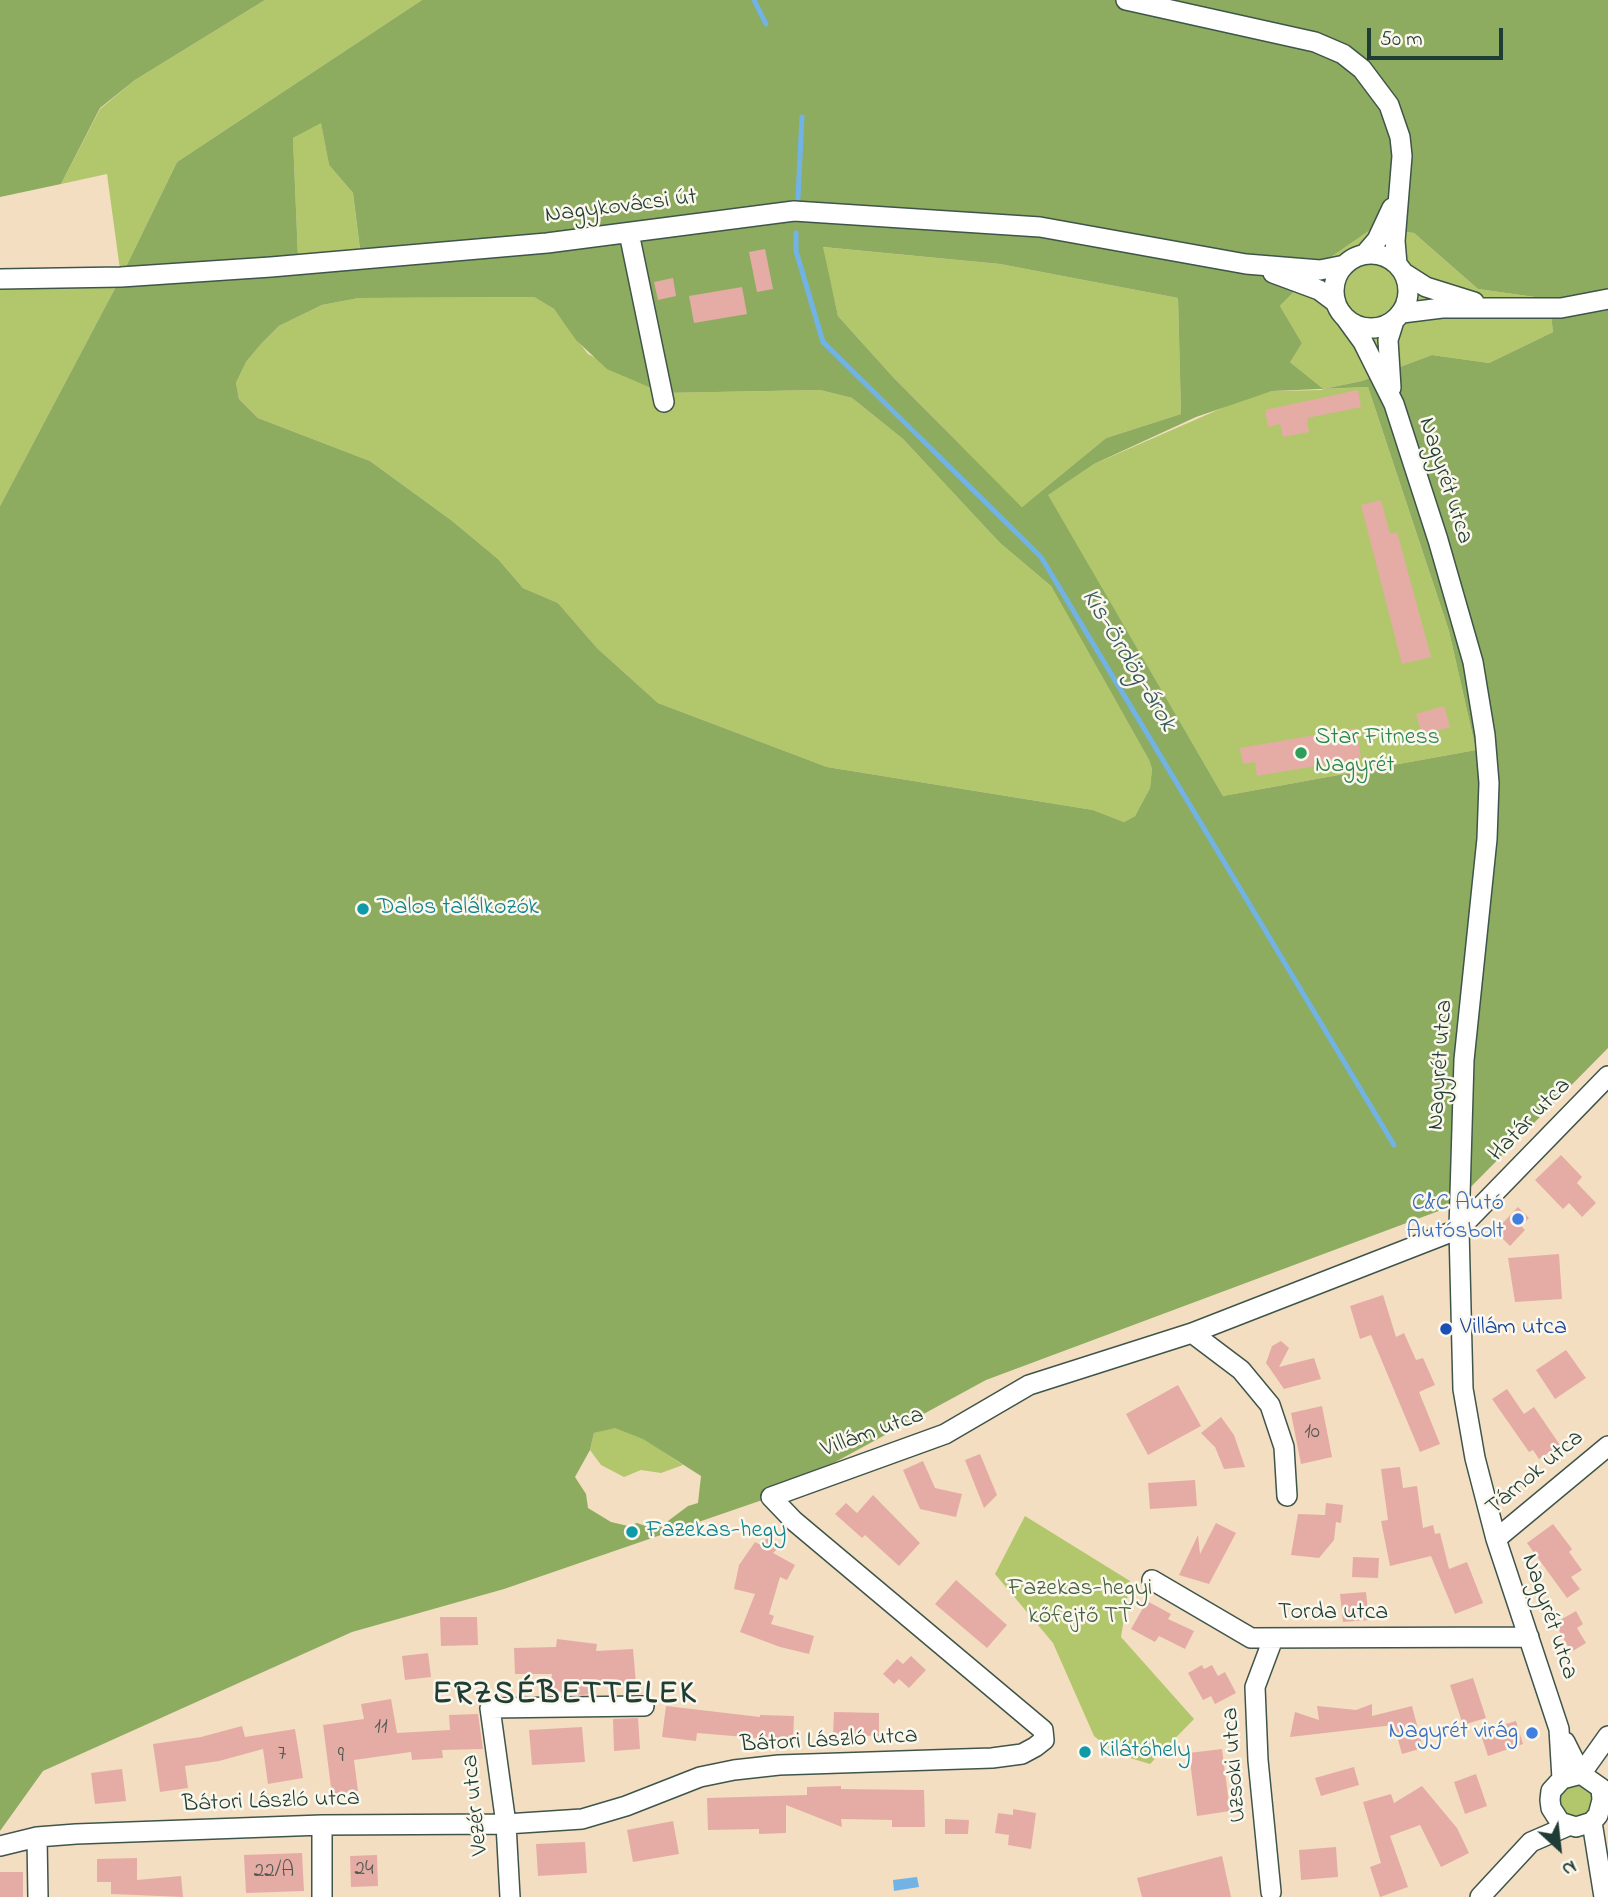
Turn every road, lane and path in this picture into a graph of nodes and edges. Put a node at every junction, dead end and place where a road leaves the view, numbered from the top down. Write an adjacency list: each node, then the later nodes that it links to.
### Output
1 (1126, 0): 2 (street)
2 (1397, 198): 4 (street); 7 (street)
3 (629, 233): 5 (street, Nagykovácsi út); 8 (street, Nagykovácsi út); 14 (street)
4 (1365, 254): 6 (street); 7 (street)
5 (1246, 264): 6 (street, Nagykovácsi út); 10 (street, Nagykovácsi út)
6 (1345, 265): 10 (street)
7 (1400, 269): 11 (street); 12 (street)
8 (0, 279)
9 (1608, 299): 11 (street)
10 (1335, 302): 13 (street)
11 (1491, 307): 12 (street)
12 (1398, 317): 13 (street); 15 (street, Nagyrét utca)
13 (1347, 320): 15 (street, Nagyrét utca)
14 (664, 402)
15 (1394, 404): 17 (street, Nagyrét utca)
16 (1608, 1076): 17 (street, Határ utca)
17 (1459, 1230): 18 (street, Villám utca); 22 (street, Nagyrét utca)
18 (1192, 1333): 20 (street); 21 (street, Villám utca)
19 (1608, 1446): 22 (street, Tárnok utca)
20 (1287, 1496)
21 (771, 1497): 30 (street, Bátori László utca)
22 (1496, 1539): 24 (street, Nagyrét utca)
23 (1152, 1580): 25 (street, Torda utca)
24 (1529, 1637): 25 (street, Torda utca); 27 (street, Nagyrét utca)
25 (1272, 1639): 35 (street, Uzsoki utca)
26 (644, 1706): 30 (street, Vezér utca)
27 (1559, 1729): 28 (street, Nagyrét utca); 29 (street, Nagyrét utca)
28 (1600, 1774): 29 (street); 32 (street)
29 (1562, 1779): 32 (street, Nagyrét utca)
30 (506, 1824): 31 (street, Bátori László utca); 38 (street, Vezér utca)
31 (322, 1825): 33 (street, Bátori László utca); 37 (street)
32 (1578, 1825): 39 (street); 40 (street, Nagyrét utca)
33 (37, 1837): 34 (street, Bátori László utca); 36 (street)
34 (0, 1846)
35 (1271, 1892)
36 (38, 1897)
37 (322, 1897)
38 (510, 1897)
39 (1480, 1897)
40 (1604, 1897)

